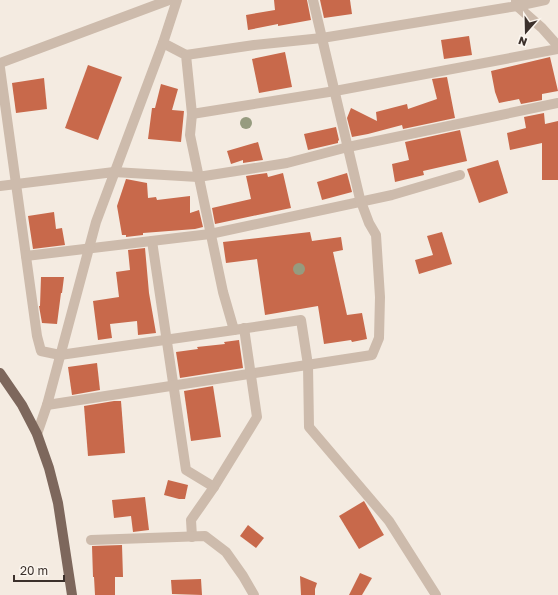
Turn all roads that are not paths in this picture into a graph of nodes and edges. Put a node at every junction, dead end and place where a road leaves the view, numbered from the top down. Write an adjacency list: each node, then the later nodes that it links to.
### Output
1 (169, 0): 10 (street)
2 (177, 0): 7 (street)
3 (313, 0): 6 (street)
4 (545, 0): 5 (street)
5 (516, 3): 6 (street); 8 (street)
6 (322, 38): 9 (street); 12 (street)
7 (163, 43): 9 (street); 16 (street)
8 (558, 47): 12 (street)
9 (186, 54): 14 (street)
10 (0, 63)
11 (0, 68): 19 (street)
12 (335, 91): 14 (street); 15 (street)
13 (558, 102): 15 (street)
14 (192, 114): 18 (street)
15 (348, 147): 18 (street); 21 (street)
16 (114, 172): 18 (street); 19 (street); 24 (street)
17 (460, 175): 21 (street)
18 (198, 177): 22 (street)
19 (16, 184): 20 (street); 25 (street)
20 (0, 186)
21 (361, 202): 22 (street); 29 (street)
22 (210, 234): 23 (street); 26 (street)
23 (152, 241): 24 (street); 27 (street)
24 (89, 248): 25 (street); 28 (street)
25 (26, 256): 28 (street)
26 (239, 329): 27 (street); 29 (street); 31 (street)
27 (167, 340): 28 (street); 32 (street)
28 (60, 355): 33 (street)
29 (308, 365): 31 (street); 40 (street)
30 (0, 373): 34 (main road)
31 (251, 374): 32 (street); 35 (street)
32 (174, 386): 33 (street); 35 (street)
33 (47, 405): 34 (street)
34 (37, 434): 38 (main road)
35 (214, 487): 36 (street)
36 (192, 537): 37 (street); 39 (street)
37 (91, 540)
38 (72, 595)
39 (254, 595)
40 (436, 595)

